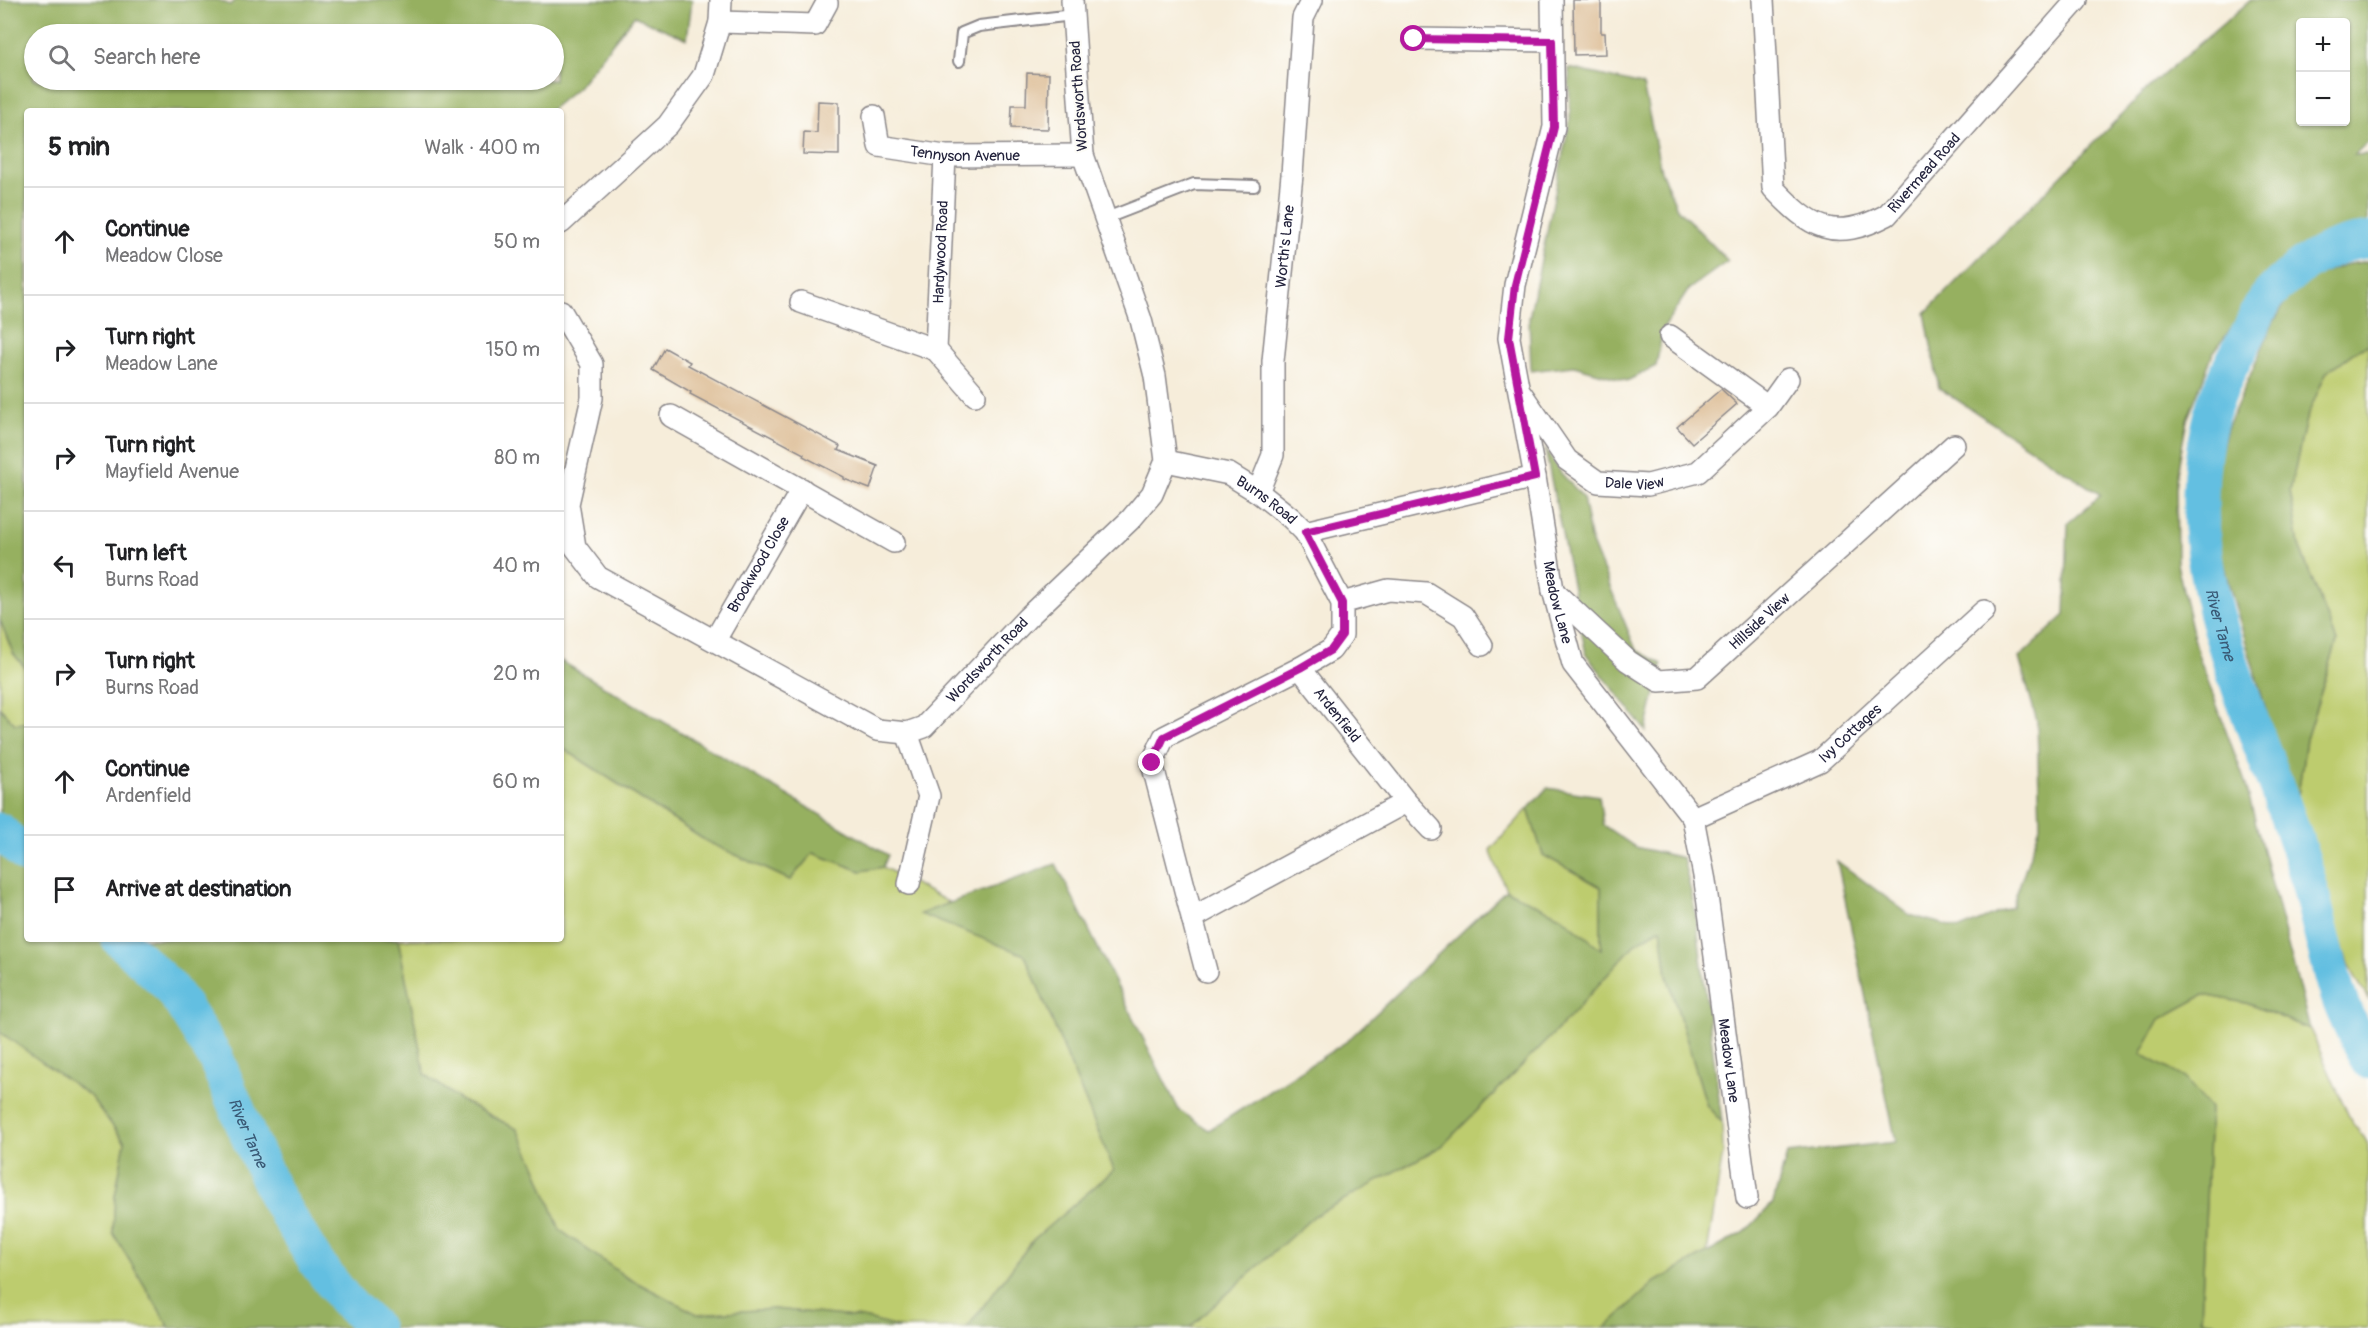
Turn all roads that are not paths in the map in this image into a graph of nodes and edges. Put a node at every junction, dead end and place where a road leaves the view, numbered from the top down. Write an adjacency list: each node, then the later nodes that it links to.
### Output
1 (721, 0): 8 (street)
2 (1312, 0): 31 (street, Worth's Lane)
3 (1552, 0): 10 (street, Meadow Lane)
4 (1763, 0): 5 (street, Rivermead Road)
5 (2077, 0)
6 (827, 3): 8 (street)
7 (1072, 8): 11 (lane); 13 (street, Wordsworth Road)
8 (720, 22): 17 (street)
9 (1414, 39): 10 (street)
10 (1552, 41): 23 (street, Meadow Lane)
11 (959, 61)
12 (874, 116): 14 (street, Tennyson Avenue)
13 (1083, 155): 14 (street, Tennyson Avenue); 16 (street, Wordsworth Road)
14 (945, 156): 21 (street, Hardywood Road)
15 (1254, 186): 16 (lane)
16 (1104, 219): 28 (street, Wordsworth Road)
17 (564, 220)
18 (801, 302): 21 (street)
19 (564, 316): 37 (street)
20 (1670, 336): 25 (street)
21 (936, 350): 24 (street)
22 (1788, 379): 25 (street, Dale View)
23 (1518, 391): 25 (street, Dale View); 29 (street, Meadow Lane)
24 (975, 394)
25 (1768, 407)
26 (671, 416): 30 (street)
27 (1954, 445): 34 (street, Hillside View)
28 (1166, 461): 31 (street, Burns Road); 40 (street, Wordsworth Road)
29 (1535, 477): 32 (street); 34 (street, Meadow Lane)
30 (802, 489): 33 (street); 37 (street, Brookwood Close)
31 (1258, 492): 32 (street, Burns Road)
32 (1305, 532): 35 (street, Burns Road)
33 (894, 542)
34 (1553, 590): 42 (street, Meadow Lane)
35 (1342, 603): 38 (street); 39 (street, Burns Road)
36 (1984, 611): 42 (street, Ivy Cottages)
37 (715, 640): 40 (street)
38 (1482, 645)
39 (1300, 668): 41 (street, Ardenfield); 45 (street)
40 (906, 733): 44 (street)
41 (1407, 802): 43 (street, Ardenfield); 45 (street)
42 (1694, 818): 47 (street, Meadow Lane)
43 (1431, 829)
44 (909, 884)
45 (1192, 918): 46 (street)
46 (1206, 971)
47 (1747, 1198)

